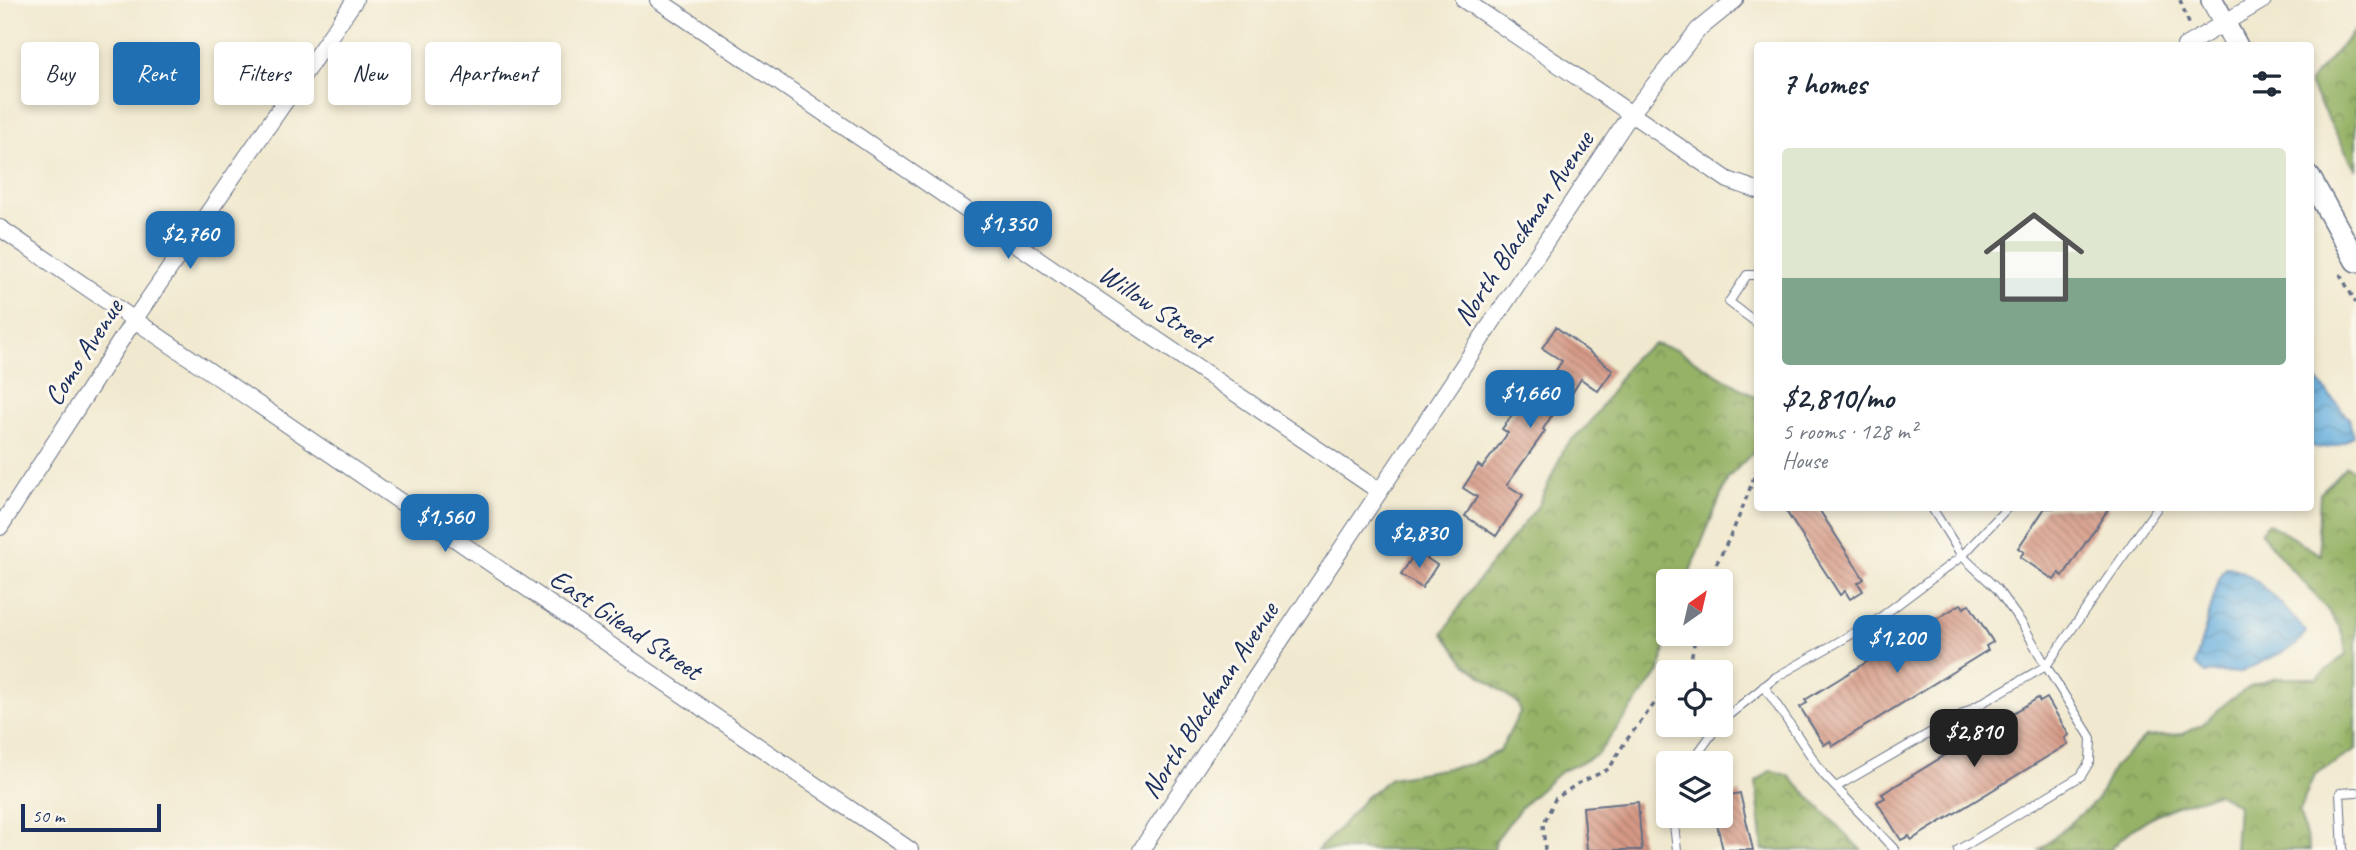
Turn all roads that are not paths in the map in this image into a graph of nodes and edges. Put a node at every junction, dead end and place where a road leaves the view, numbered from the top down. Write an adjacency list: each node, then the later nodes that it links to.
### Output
1 (355, 0): 17 (street, Como Avenue)
2 (658, 0): 19 (street, Willow Street)
3 (1464, 0): 7 (street)
4 (1735, 0): 11 (street, North Blackman Avenue)
5 (2212, 0): 8 (main road)
6 (2263, 0): 8 (street)
7 (1487, 6): 11 (street)
8 (2225, 24): 9 (street); 10 (main road)
9 (2192, 42)
10 (2235, 42)
11 (1630, 115): 13 (street); 19 (street, North Blackman Avenue)
12 (2314, 185): 15 (main road)
13 (1754, 189)
14 (0, 228): 17 (street, East Gilead Street)
15 (2356, 261)
16 (1754, 275): 18 (lane)
17 (134, 320): 23 (street, Como Avenue); 31 (street, East Gilead Street)
18 (1754, 321)
19 (1379, 491): 32 (street, North Blackman Avenue)
20 (1933, 511): 24 (lane)
21 (2004, 511): 24 (lane)
22 (2155, 511): 25 (lane)
23 (0, 527)
24 (1962, 556): 25 (lane); 26 (lane)
25 (2046, 666): 28 (lane); 35 (lane)
26 (1764, 686): 27 (lane); 28 (lane)
27 (1733, 712)
28 (1836, 787): 34 (lane)
29 (2356, 792): 36 (lane)
30 (1674, 828): 33 (lane)
31 (910, 850)
32 (1141, 850)
33 (1677, 850)
34 (1895, 850)
35 (1958, 850)
36 (2343, 850)

